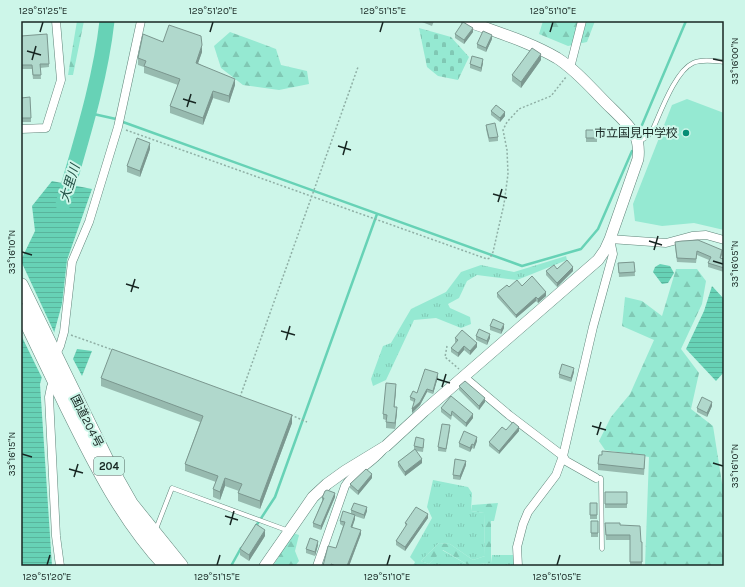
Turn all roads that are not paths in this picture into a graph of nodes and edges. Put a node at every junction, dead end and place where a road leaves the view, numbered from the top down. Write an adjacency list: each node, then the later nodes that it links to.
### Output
1 (56, 21): 7 (street)
2 (141, 21): 13 (street)
3 (467, 21): 6 (street)
4 (582, 21): 6 (street)
5 (724, 62): 8 (lane)
6 (570, 68): 8 (street)
7 (21, 129)
8 (638, 143): 9 (street)
9 (610, 239): 10 (street); 14 (street); 17 (street)
10 (724, 240)
11 (21, 285): 13 (highway, 国道204号 / 204)
12 (21, 311): 13 (highway, 国道204号 / 204)
13 (52, 361): 15 (highway, 国道204号 / 204); 20 (highway, 国道204号 / 204)
14 (464, 377): 16 (street); 17 (street)
15 (55, 381): 22 (street); 23 (highway, 国道204号 / 204)
16 (386, 446): 19 (street); 26 (street)
17 (563, 456): 18 (street); 27 (street)
18 (596, 478): 21 (lane)
19 (289, 531): 20 (lane); 25 (street)
20 (153, 533): 24 (highway, 国道204号 / 204)
21 (602, 548)
22 (60, 566)
23 (166, 566)
24 (181, 566)
25 (265, 566)
26 (317, 566)
27 (518, 566)

